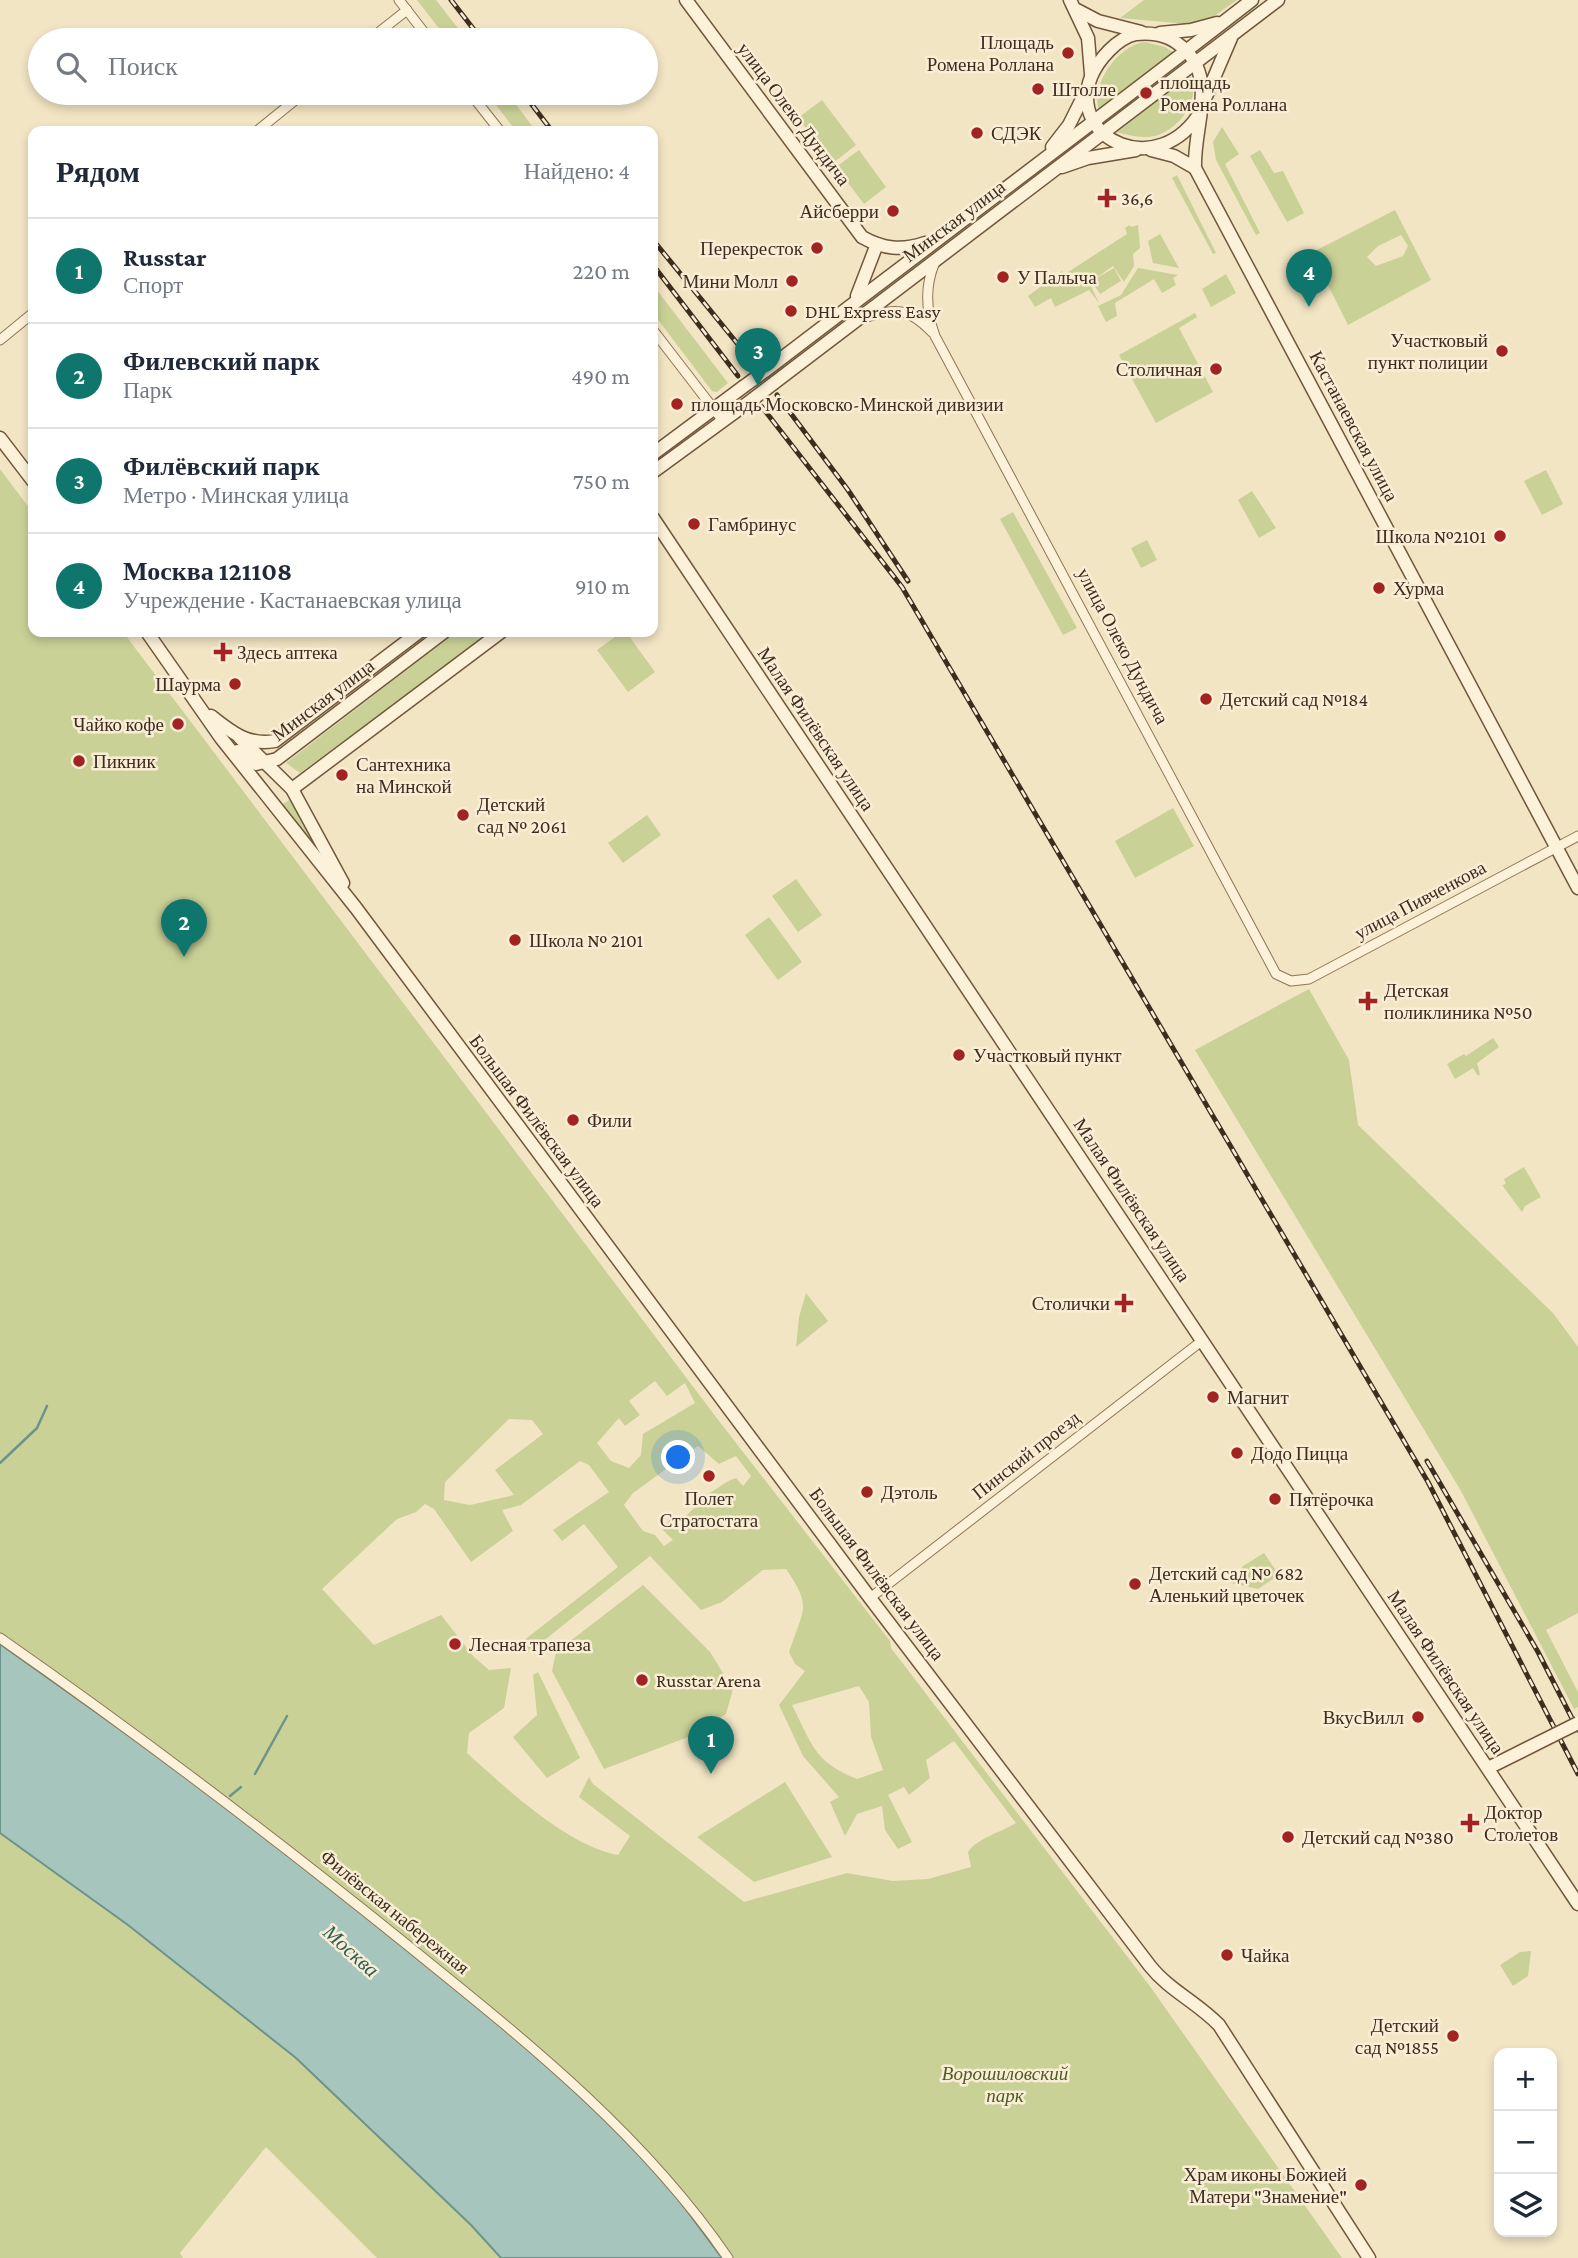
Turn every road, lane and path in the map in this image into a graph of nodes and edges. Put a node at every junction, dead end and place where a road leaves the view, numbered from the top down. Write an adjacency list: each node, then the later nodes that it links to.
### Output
1 (400, 0): 6 (street)
2 (686, 0): 25 (street, улица Олеко Дундича)
3 (1252, 0): 7 (street, Минская улица)
4 (1278, 0): 10 (street, Минская улица)
5 (1073, 5): 11 (street); 13 (street)
6 (407, 10): 8 (street); 9 (street)
7 (1230, 17): 11 (street); 12 (street, Минская улица)
8 (384, 28)
9 (421, 28)
10 (1240, 29): 12 (street, Минская улица); 16 (street)
11 (1147, 33): 12 (street); 13 (street)
12 (1191, 57): 16 (street, Кастанаевская улица); 19 (street, Минская улица)
13 (1090, 81): 19 (street); 21 (street)
14 (289, 105): 17 (street)
15 (479, 105): 18 (street)
16 (1202, 108): 20 (street); 22 (street, Кастанаевская улица)
17 (263, 126)
18 (496, 126)
19 (1099, 127): 20 (street); 21 (street, Минская улица); 23 (street, Минская улица)
20 (1144, 149): 22 (street); 23 (street)
21 (1038, 162): 24 (street, Минская улица)
22 (1195, 168): 53 (street, Кастанаевская улица)
23 (1049, 173): 26 (street, Минская улица)
24 (935, 239): 25 (street); 27 (street, Минская улица)
25 (877, 244): 27 (street)
26 (936, 259): 29 (street, Минская улица); 31 (street, улица Олеко Дундича)
27 (856, 298): 33 (street, Минская улица, bridge)
28 (28, 317): 32 (street)
29 (854, 321): 31 (street, улица Олеко Дундича); 34 (street, Минская улица, bridge)
30 (658, 336): 33 (street)
31 (935, 336): 56 (street, улица Олеко Дундича)
32 (0, 340)
33 (713, 408): 34 (street); 36 (street, Минская улица)
34 (723, 421): 37 (street, Минская улица)
35 (0, 438): 38 (street)
36 (658, 450)
37 (658, 468)
38 (28, 474)
39 (658, 529): 57 (street, Малая Филёвская улица)
40 (151, 637): 44 (street, Большая Филёвская улица)
41 (412, 637): 47 (street, Минская улица)
42 (437, 637): 48 (street, Минская улица)
43 (494, 637): 50 (street)
44 (205, 711): 45 (street); 46 (street, Большая Филёвская улица)
45 (239, 737): 47 (street, Минская улица); 49 (street, Большая Филёвская улица)
46 (221, 738): 49 (street, Минская улица); 51 (street, Большая Филёвская улица)
47 (275, 741): 49 (street)
48 (288, 752): 49 (street, Минская улица); 50 (street)
49 (263, 764): 50 (street, Большая Филёвская улица); 51 (street, Большая Филёвская улица)
50 (287, 784): 55 (street, Большая Филёвская улица)
51 (274, 807): 55 (street, Большая Филёвская улица)
52 (1578, 836): 53 (street, улица Пивченкова)
53 (1557, 848): 54 (street, Кастанаевская улица); 56 (street, улица Пивченкова)
54 (1578, 888)
55 (356, 908): 58 (street, Большая Филёвская улица)
56 (1276, 974)
57 (1203, 1340): 58 (street, Пинский проезд); 61 (street, Малая Филёвская улица)
58 (870, 1598): 64 (street, Большая Филёвская улица)
59 (0, 1638): 63 (street, Филёвская набережная)
60 (1578, 1723): 61 (street, bridge)
61 (1488, 1768): 62 (street, Малая Филёвская улица)
62 (1578, 1904)
63 (728, 2258)
64 (1369, 2258)

